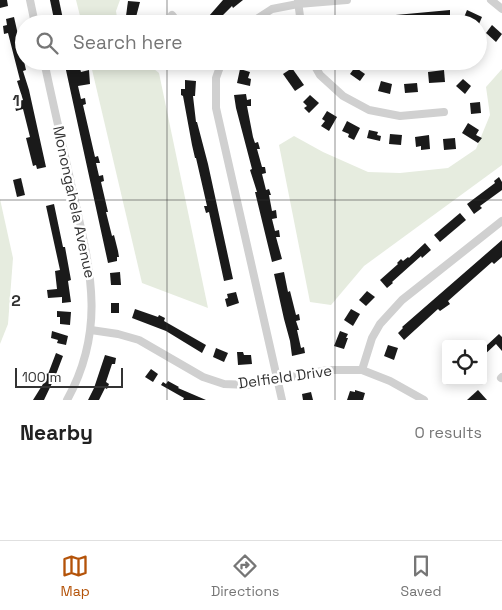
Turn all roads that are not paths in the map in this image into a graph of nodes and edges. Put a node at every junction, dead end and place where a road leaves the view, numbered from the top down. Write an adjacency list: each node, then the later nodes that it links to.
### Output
1 (30, 0): 6 (street)
2 (347, 0): 4 (street)
3 (491, 0): 5 (street)
4 (298, 2): 7 (street); 8 (street)
5 (502, 8)
6 (33, 15)
7 (263, 15)
8 (300, 15)
9 (46, 70): 14 (street, Monongahela Avenue)
10 (219, 70): 16 (street)
11 (317, 70): 12 (street)
12 (444, 112)
13 (502, 221): 15 (street)
14 (91, 330): 16 (street, Delfield Drive); 17 (street, Monongahela Avenue)
15 (362, 370): 16 (street, Delfield Drive); 19 (street, Delfield Drive)
16 (278, 380): 18 (street)
17 (67, 400)
18 (282, 400)
19 (424, 400)

